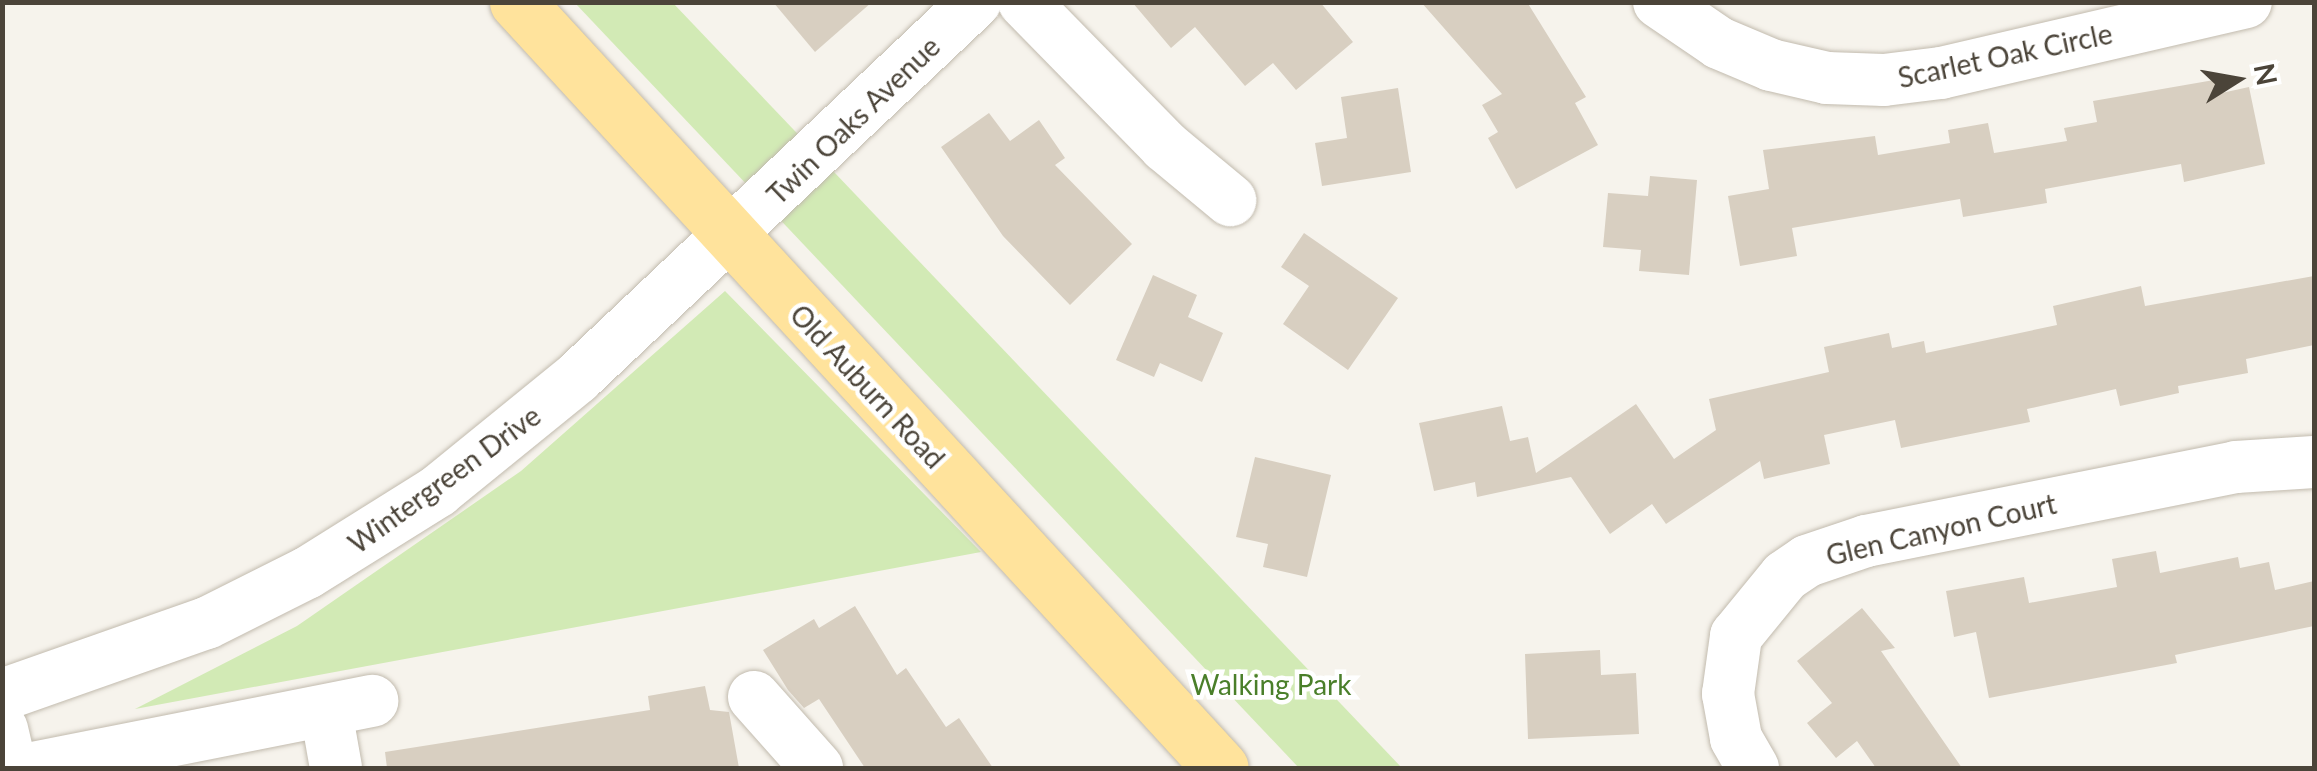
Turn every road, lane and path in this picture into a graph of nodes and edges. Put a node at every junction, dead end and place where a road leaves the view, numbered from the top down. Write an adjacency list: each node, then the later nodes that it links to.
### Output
1 (517, 2): 7 (main road, Old Auburn Road)
2 (975, 2): 7 (street, Twin Oaks Avenue)
3 (1024, 2): 6 (street)
4 (1659, 2): 5 (street, Scarlet Oak Circle)
5 (2246, 2)
6 (1230, 200)
7 (730, 237): 9 (street, Wintergreen Drive); 16 (main road, Old Auburn Road)
8 (2314, 462): 17 (street, Glen Canyon Court)
9 (2, 695)
10 (754, 697): 15 (street)
11 (2, 730): 12 (street)
12 (11, 768)
13 (33, 768): 14 (street)
14 (336, 768)
15 (817, 768)
16 (1221, 768)
17 (1753, 768)

